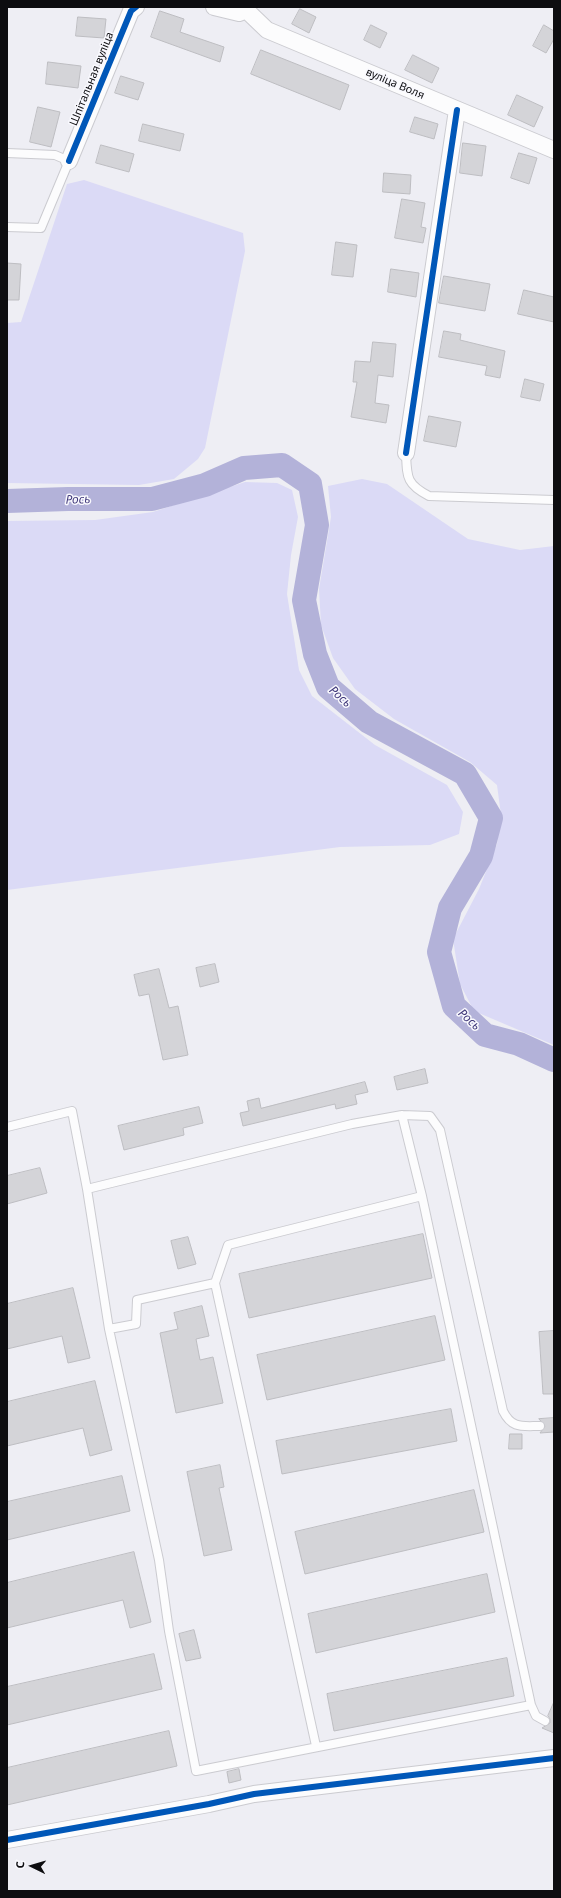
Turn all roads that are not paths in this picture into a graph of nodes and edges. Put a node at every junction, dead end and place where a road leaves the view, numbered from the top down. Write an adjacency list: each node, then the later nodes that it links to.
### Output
1 (136, 7): 7 (street, Шпітальная вуліца)
2 (214, 7): 3 (street)
3 (245, 8): 4 (street, вуліца Воля)
4 (457, 110): 5 (street, вуліца Воля); 9 (street)
5 (554, 150)
6 (7, 153): 7 (lane)
7 (69, 161): 8 (lane)
8 (7, 227)
9 (406, 453): 10 (lane)
10 (554, 500)
11 (402, 1115): 13 (lane); 14 (lane); 17 (lane)
12 (7, 1127): 13 (lane)
13 (87, 1189): 16 (lane)
14 (422, 1196): 15 (lane); 18 (lane)
15 (215, 1283): 16 (lane); 20 (lane)
16 (109, 1329): 20 (lane)
17 (540, 1426)
18 (531, 1705): 19 (lane); 20 (lane)
19 (546, 1721)
20 (316, 1746)
21 (554, 1758): 22 (street)
22 (7, 1840)

